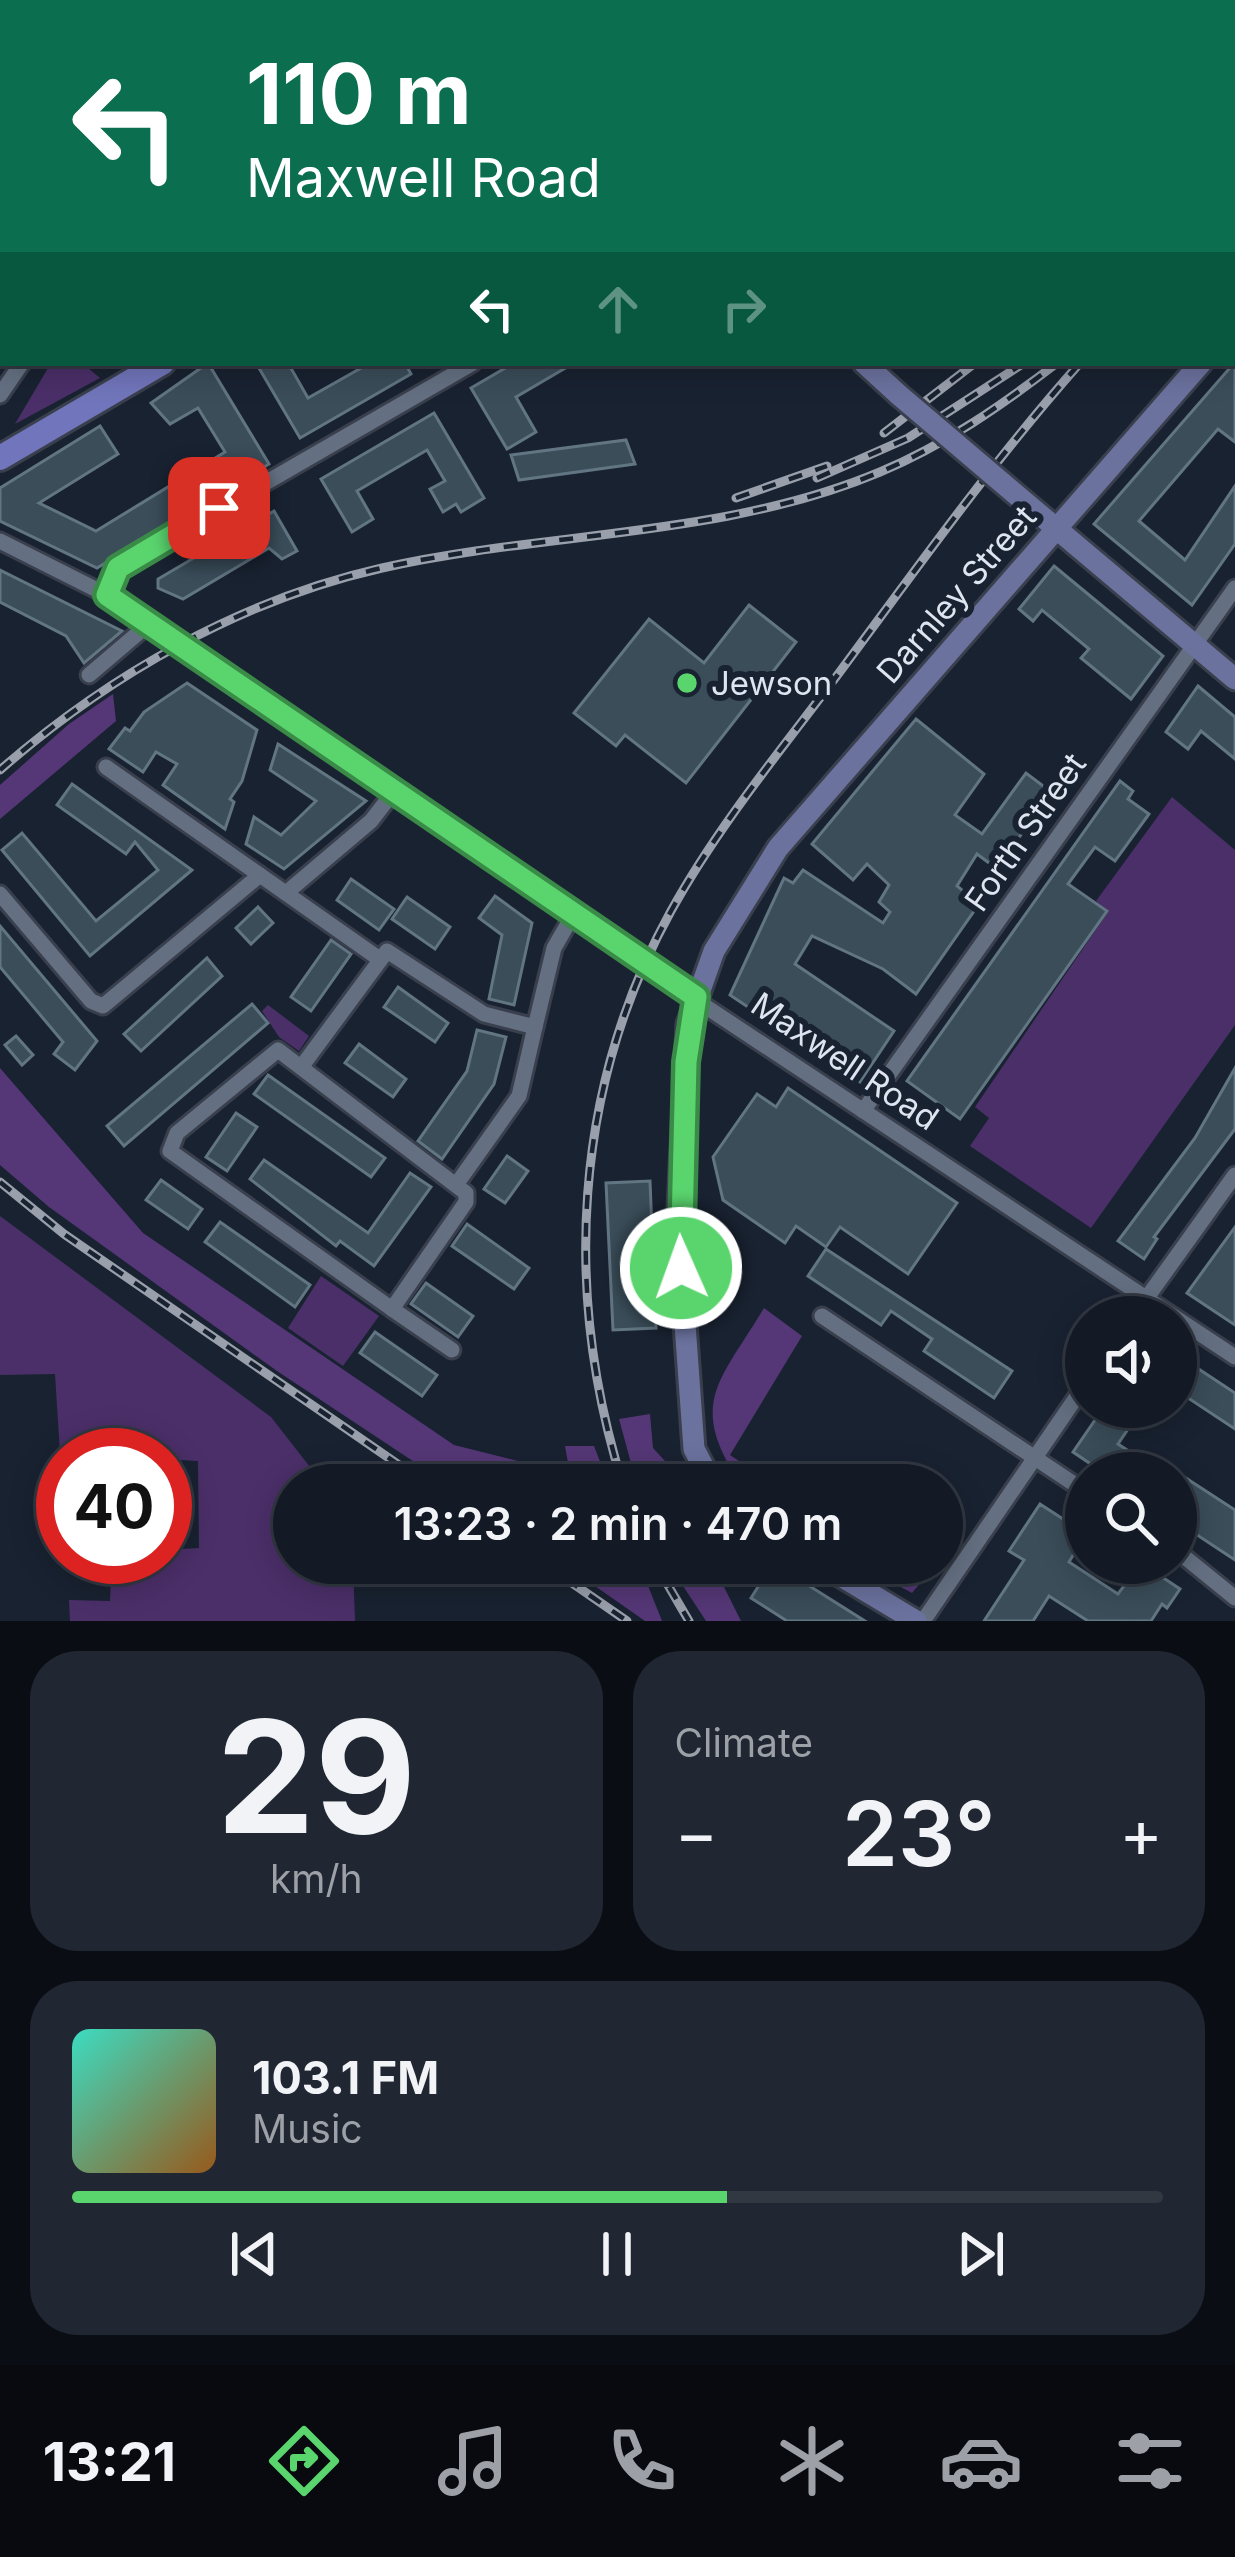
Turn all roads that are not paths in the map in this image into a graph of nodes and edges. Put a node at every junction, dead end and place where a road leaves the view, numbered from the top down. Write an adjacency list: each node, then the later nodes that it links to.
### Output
1 (20, 366): 8 (street)
2 (157, 366): 9 (main road)
3 (434, 366): 7 (street)
4 (468, 366): 7 (street)
5 (867, 366): 10 (street, bridge)
6 (1199, 366): 10 (street, Darnley Street)
7 (443, 381): 13 (street)
8 (0, 395)
9 (0, 458)
10 (1056, 528): 15 (street); 25 (street, Darnley Street)
11 (0, 542): 13 (street, Maxwell Road)
12 (1235, 588): 15 (street, Forth Street)
13 (107, 595): 14 (street, Maxwell Road)
14 (156, 627): 16 (street); 19 (street, Maxwell Road, bridge)
15 (1195, 645): 17 (street); 28 (street, Forth Street)
16 (88, 675)
17 (1235, 679)
18 (106, 767): 20 (street)
19 (395, 790): 21 (street); 23 (street, Maxwell Road)
20 (260, 875): 21 (street); 22 (street)
21 (286, 893): 24 (street)
22 (0, 894)
23 (573, 915): 25 (street, Maxwell Road, bridge); 26 (street)
24 (378, 958): 26 (street); 27 (street)
25 (696, 997): 28 (street, Maxwell Road); 40 (street, Darnley Street)
26 (535, 1027): 30 (street)
27 (302, 1066): 30 (street); 33 (street)
28 (863, 1111): 31 (street, Maxwell Road)
29 (1235, 1175): 32 (street)
30 (456, 1184): 33 (street)
31 (1146, 1296)
32 (1149, 1296)
33 (392, 1309): 36 (street)
34 (822, 1316): 39 (street)
35 (1197, 1331): 37 (street, Maxwell Road)
36 (452, 1350)
37 (1235, 1357)
38 (1065, 1412): 39 (street)
39 (1033, 1457): 41 (street); 45 (street)
40 (702, 1464)
41 (1065, 1478)
42 (1197, 1567): 44 (street)
43 (856, 1584): 45 (street)
44 (1235, 1598)
45 (920, 1621)

